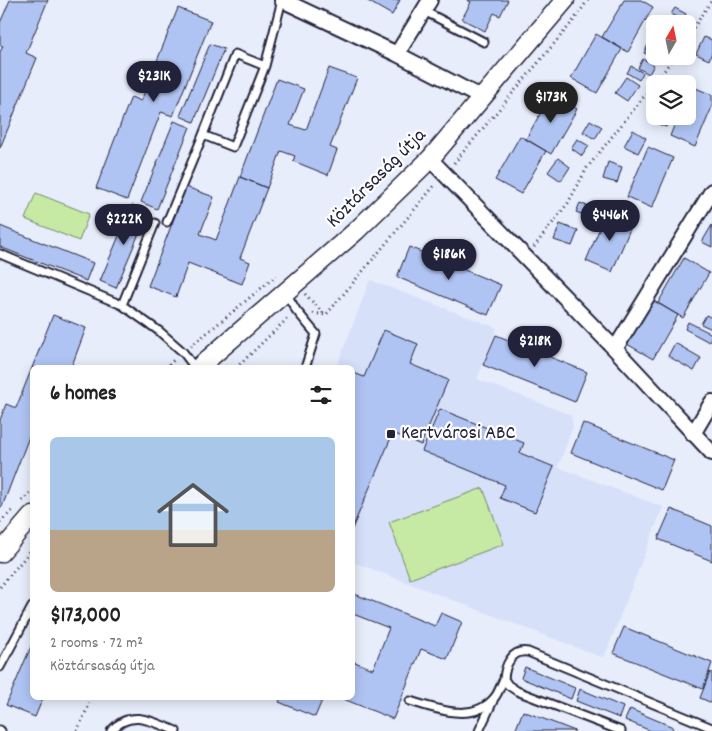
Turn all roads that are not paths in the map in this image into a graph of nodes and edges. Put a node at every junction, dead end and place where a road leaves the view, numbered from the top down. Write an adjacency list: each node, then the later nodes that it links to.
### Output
1 (282, 0): 5 (street); 6 (lane)
2 (565, 0): 7 (street, Köztársaság útja)
3 (427, 6): 4 (lane); 5 (street)
4 (484, 42)
5 (397, 54): 7 (street)
6 (265, 66): 8 (lane); 8 (lane)
7 (482, 98): 9 (street, Köztársaság útja)
8 (203, 135): 11 (lane)
9 (430, 159): 14 (street, Köztársaság útja); 16 (street)
10 (712, 191): 16 (street)
11 (167, 222)
12 (155, 223): 15 (lane)
13 (0, 254): 15 (lane)
14 (286, 293): 18 (street, Köztársaság útja); 19 (lane)
15 (122, 305): 17 (lane)
16 (615, 349): 21 (street)
17 (194, 365)
18 (200, 365)
19 (306, 365)
20 (712, 402): 21 (street)
21 (693, 434): 22 (street)
22 (712, 453)
23 (30, 518): 24 (street)
24 (0, 553)
25 (30, 611): 26 (lane)
26 (0, 667)
27 (504, 679): 28 (lane); 30 (lane); 34 (lane)
28 (495, 696): 29 (lane); 33 (lane)
29 (410, 701)
30 (712, 728)
31 (111, 731): 32 (lane)
32 (176, 731)
33 (479, 731)
34 (621, 731)

